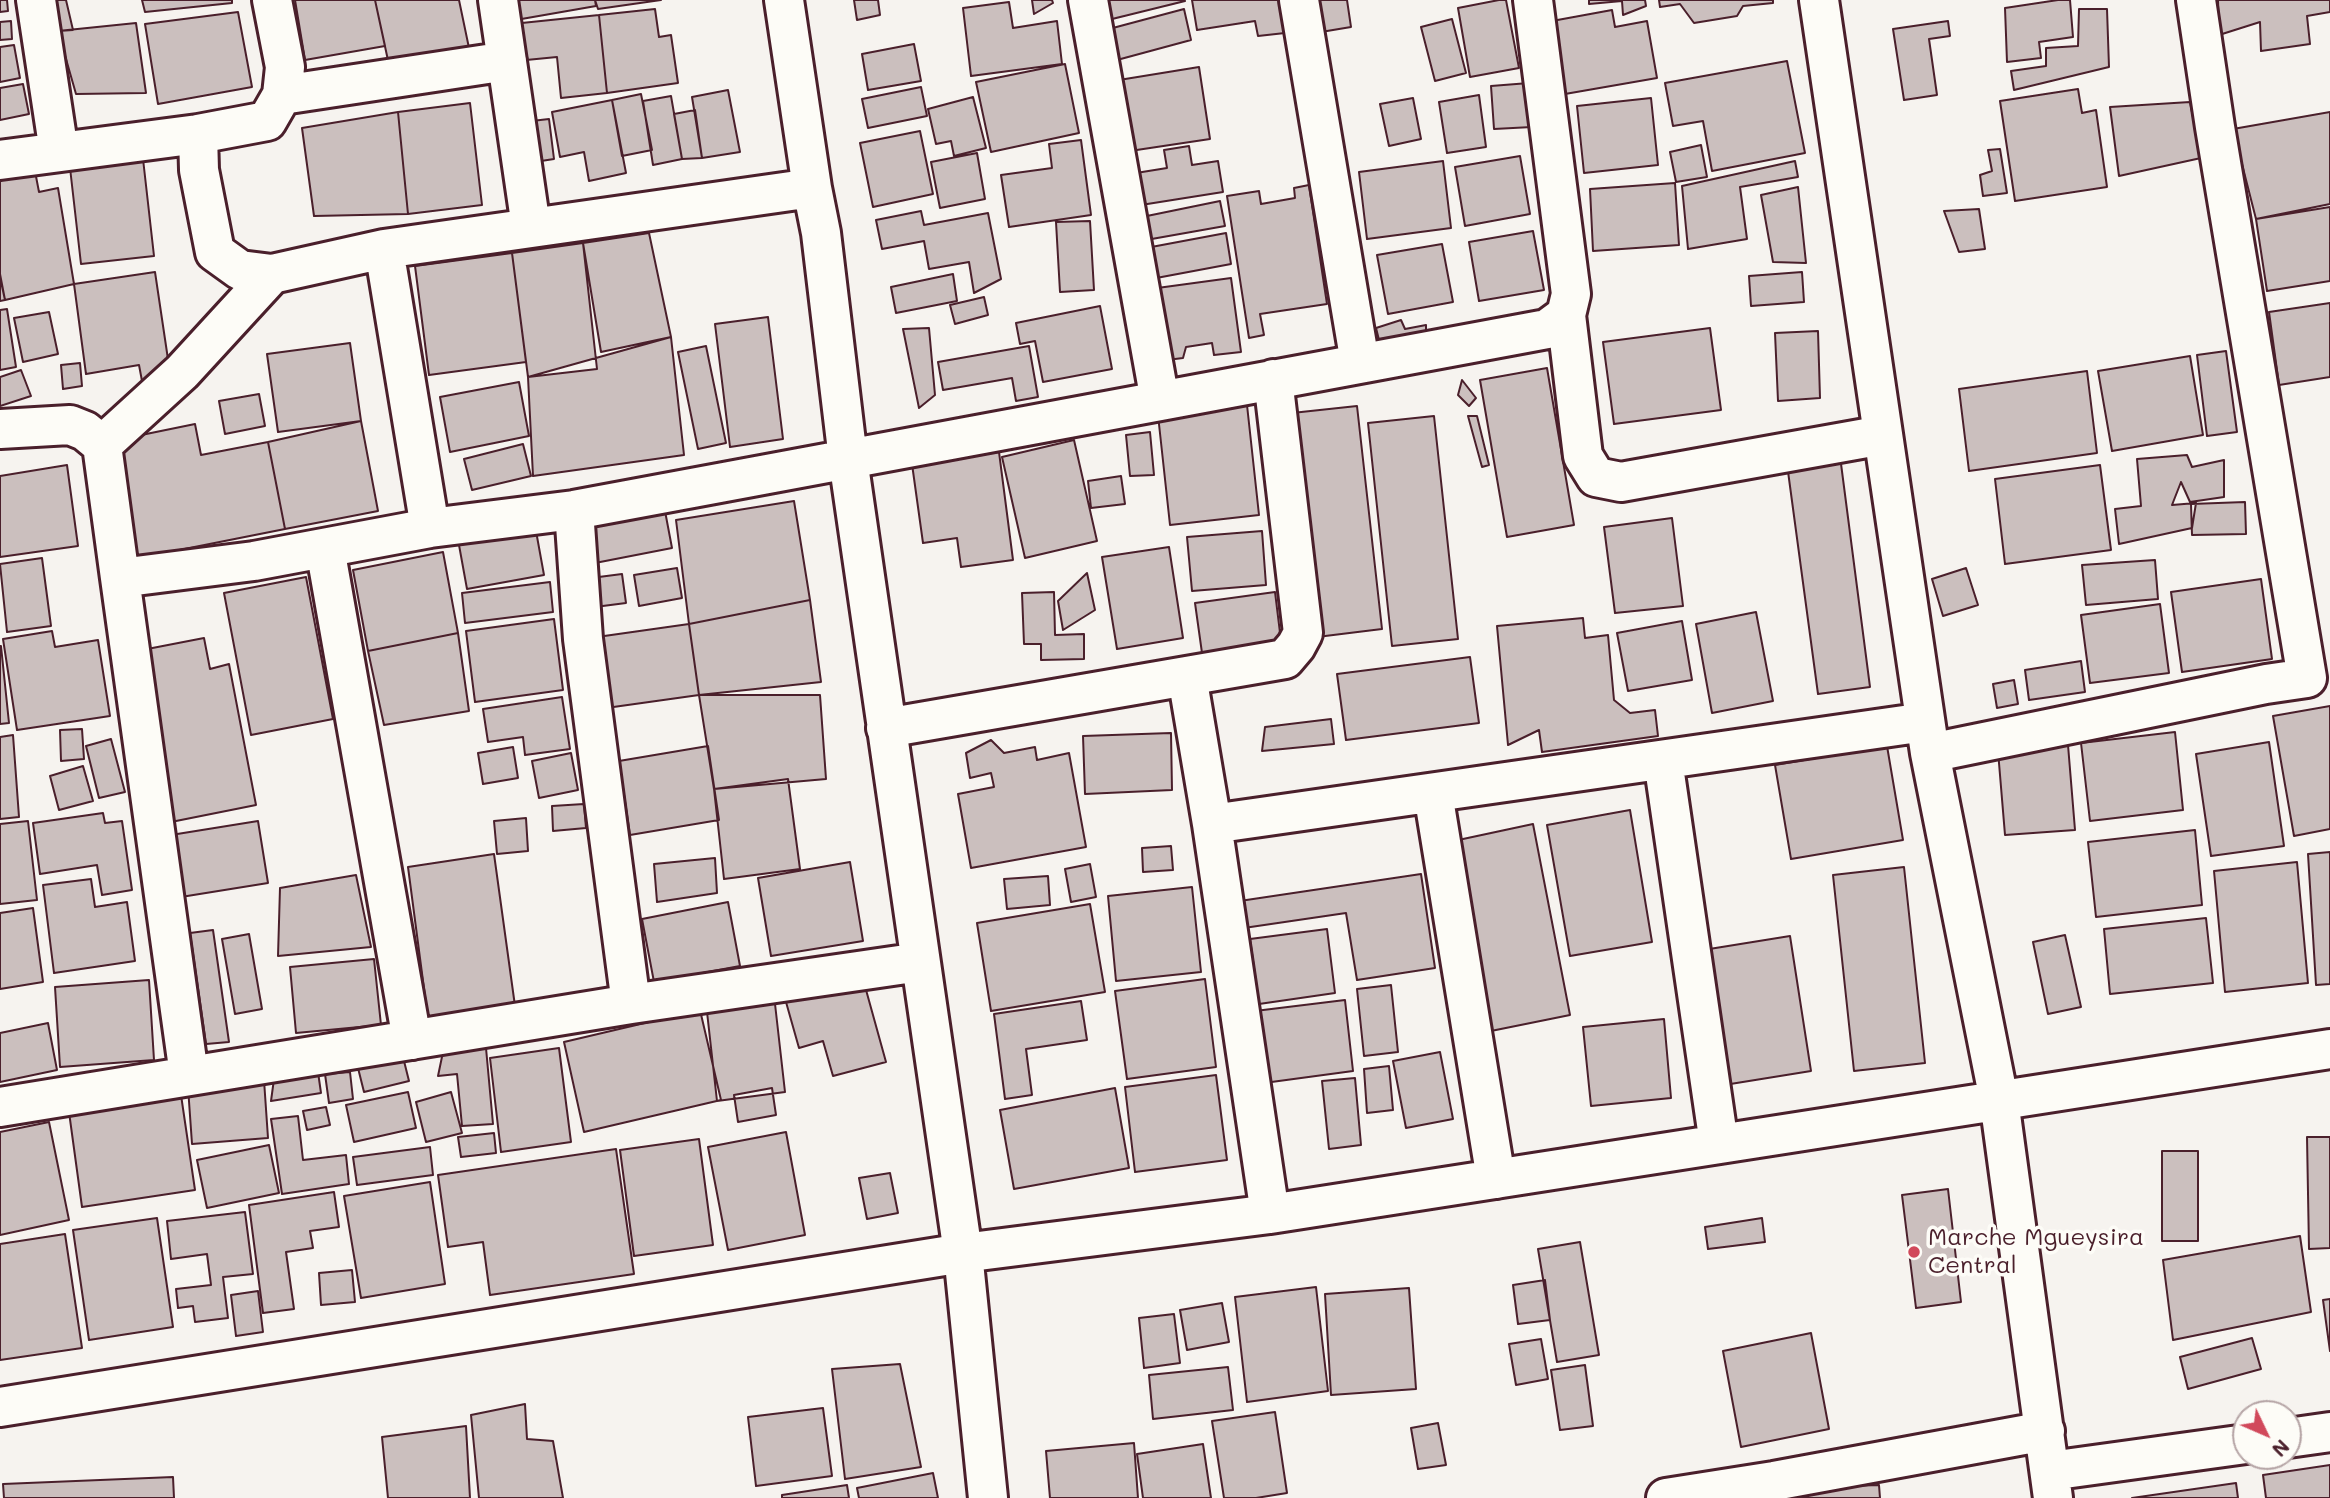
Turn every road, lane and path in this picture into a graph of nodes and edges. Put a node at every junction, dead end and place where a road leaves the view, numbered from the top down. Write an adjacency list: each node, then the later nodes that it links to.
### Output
1 (36, 0): 13 (street)
2 (272, 0): 11 (street)
3 (498, 0): 10 (street)
4 (784, 0): 15 (street)
5 (1088, 0): 22 (street)
6 (1299, 0): 20 (street)
7 (1533, 0): 19 (street)
8 (1819, 0): 24 (street)
9 (2196, 0): 32 (street)
10 (507, 61): 11 (street); 16 (street)
11 (282, 95): 12 (street)
12 (198, 134): 13 (street); 18 (street)
13 (59, 152): 14 (street)
14 (0, 160)
15 (812, 188): 16 (street); 26 (street)
16 (531, 227): 17 (street)
17 (384, 249): 18 (street); 28 (street)
18 (272, 274): 25 (street)
19 (1566, 315): 20 (street); 24 (street)
20 (1360, 363): 21 (street)
21 (1273, 379): 22 (street); 31 (street)
22 (1160, 401): 26 (street)
23 (0, 429): 25 (street)
24 (1883, 435): 34 (street)
25 (102, 445): 30 (street)
26 (848, 459): 27 (street); 33 (street)
27 (573, 510): 28 (street); 39 (street)
28 (430, 528): 29 (street)
29 (325, 548): 30 (street); 40 (street)
30 (120, 578): 42 (street)
31 (1187, 676): 33 (street); 37 (street)
32 (2318, 676): 34 (street)
33 (886, 728): 38 (street)
34 (1927, 737): 35 (street); 43 (street)
35 (1663, 760): 36 (street); 45 (street)
36 (1433, 793): 37 (street); 46 (street)
37 (1212, 824): 47 (street)
38 (920, 962): 39 (street); 48 (street)
39 (631, 1004): 40 (street)
40 (412, 1040): 42 (street)
41 (2330, 1049): 43 (street)
42 (189, 1075): 44 (street)
43 (1999, 1100): 45 (street); 50 (street)
44 (0, 1107)
45 (1719, 1144): 46 (street)
46 (1496, 1179): 47 (street)
47 (1270, 1214): 48 (street)
48 (963, 1253): 49 (street); 56 (street)
49 (0, 1407)
50 (2045, 1431): 54 (street); 55 (street)
51 (2330, 1432): 52 (street)
52 (2302, 1436)
53 (2232, 1447): 54 (street)
54 (2052, 1485)
55 (1775, 1490): 57 (street)
56 (988, 1498)
57 (1666, 1498)

